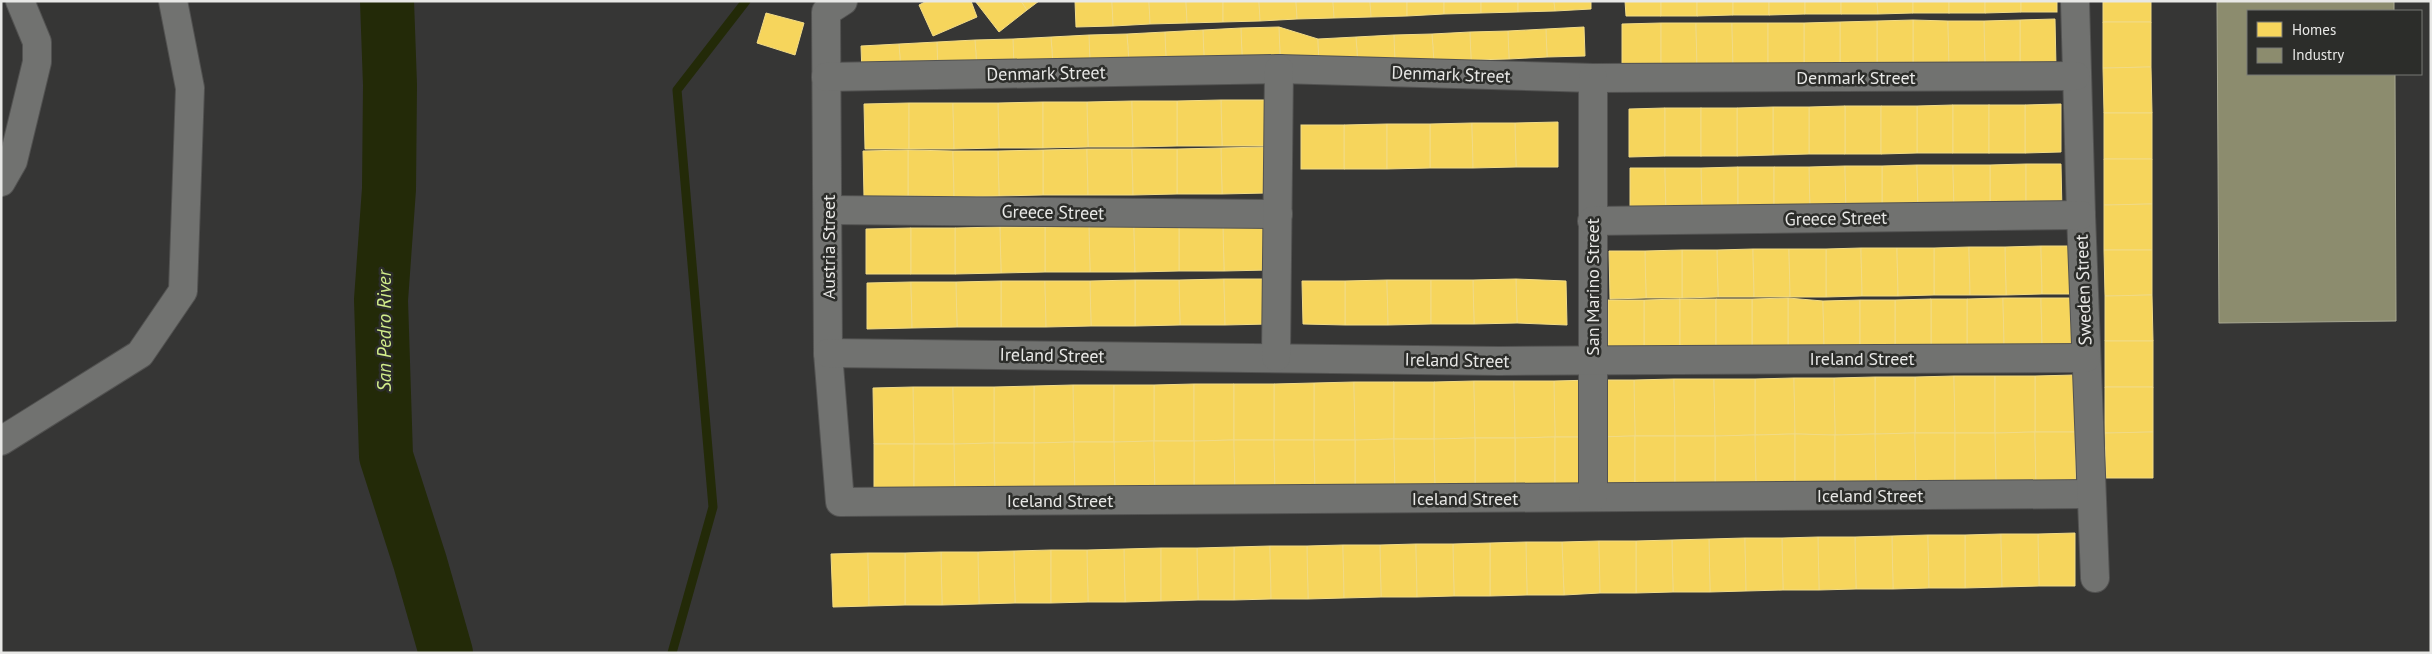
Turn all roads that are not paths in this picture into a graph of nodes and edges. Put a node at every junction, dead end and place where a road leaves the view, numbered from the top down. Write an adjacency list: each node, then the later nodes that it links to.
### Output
1 (20, 1): 9 (street)
2 (173, 1): 18 (street)
3 (843, 1): 7 (street, Austria Street)
4 (2075, 1): 6 (street, Sweden Street)
5 (1279, 69): 7 (street, Denmark Street); 8 (street, Denmark Street); 11 (street)
6 (2076, 76): 8 (street, Denmark Street); 12 (street, Sweden Street)
7 (826, 78): 10 (street, Austria Street)
8 (1593, 78): 13 (street, San Marino Street)
9 (1, 182)
10 (828, 210): 11 (street, Greece Street); 14 (street, Austria Street)
11 (1278, 214): 15 (street)
12 (2081, 215): 13 (street, Greece Street); 16 (street, Sweden Street)
13 (1592, 221): 17 (street, San Marino Street)
14 (828, 353): 15 (street, Ireland Street); 21 (street, Austria Street)
15 (1276, 357): 17 (street, Ireland Street)
16 (2086, 358): 17 (street, Ireland Street); 19 (street, Sweden Street)
17 (1592, 361): 20 (street, San Marino Street)
18 (1, 441)
19 (2091, 494): 20 (street, Iceland Street); 22 (street, Sweden Street)
20 (1593, 497): 21 (street, Iceland Street)
21 (840, 502)
22 (2095, 578)

